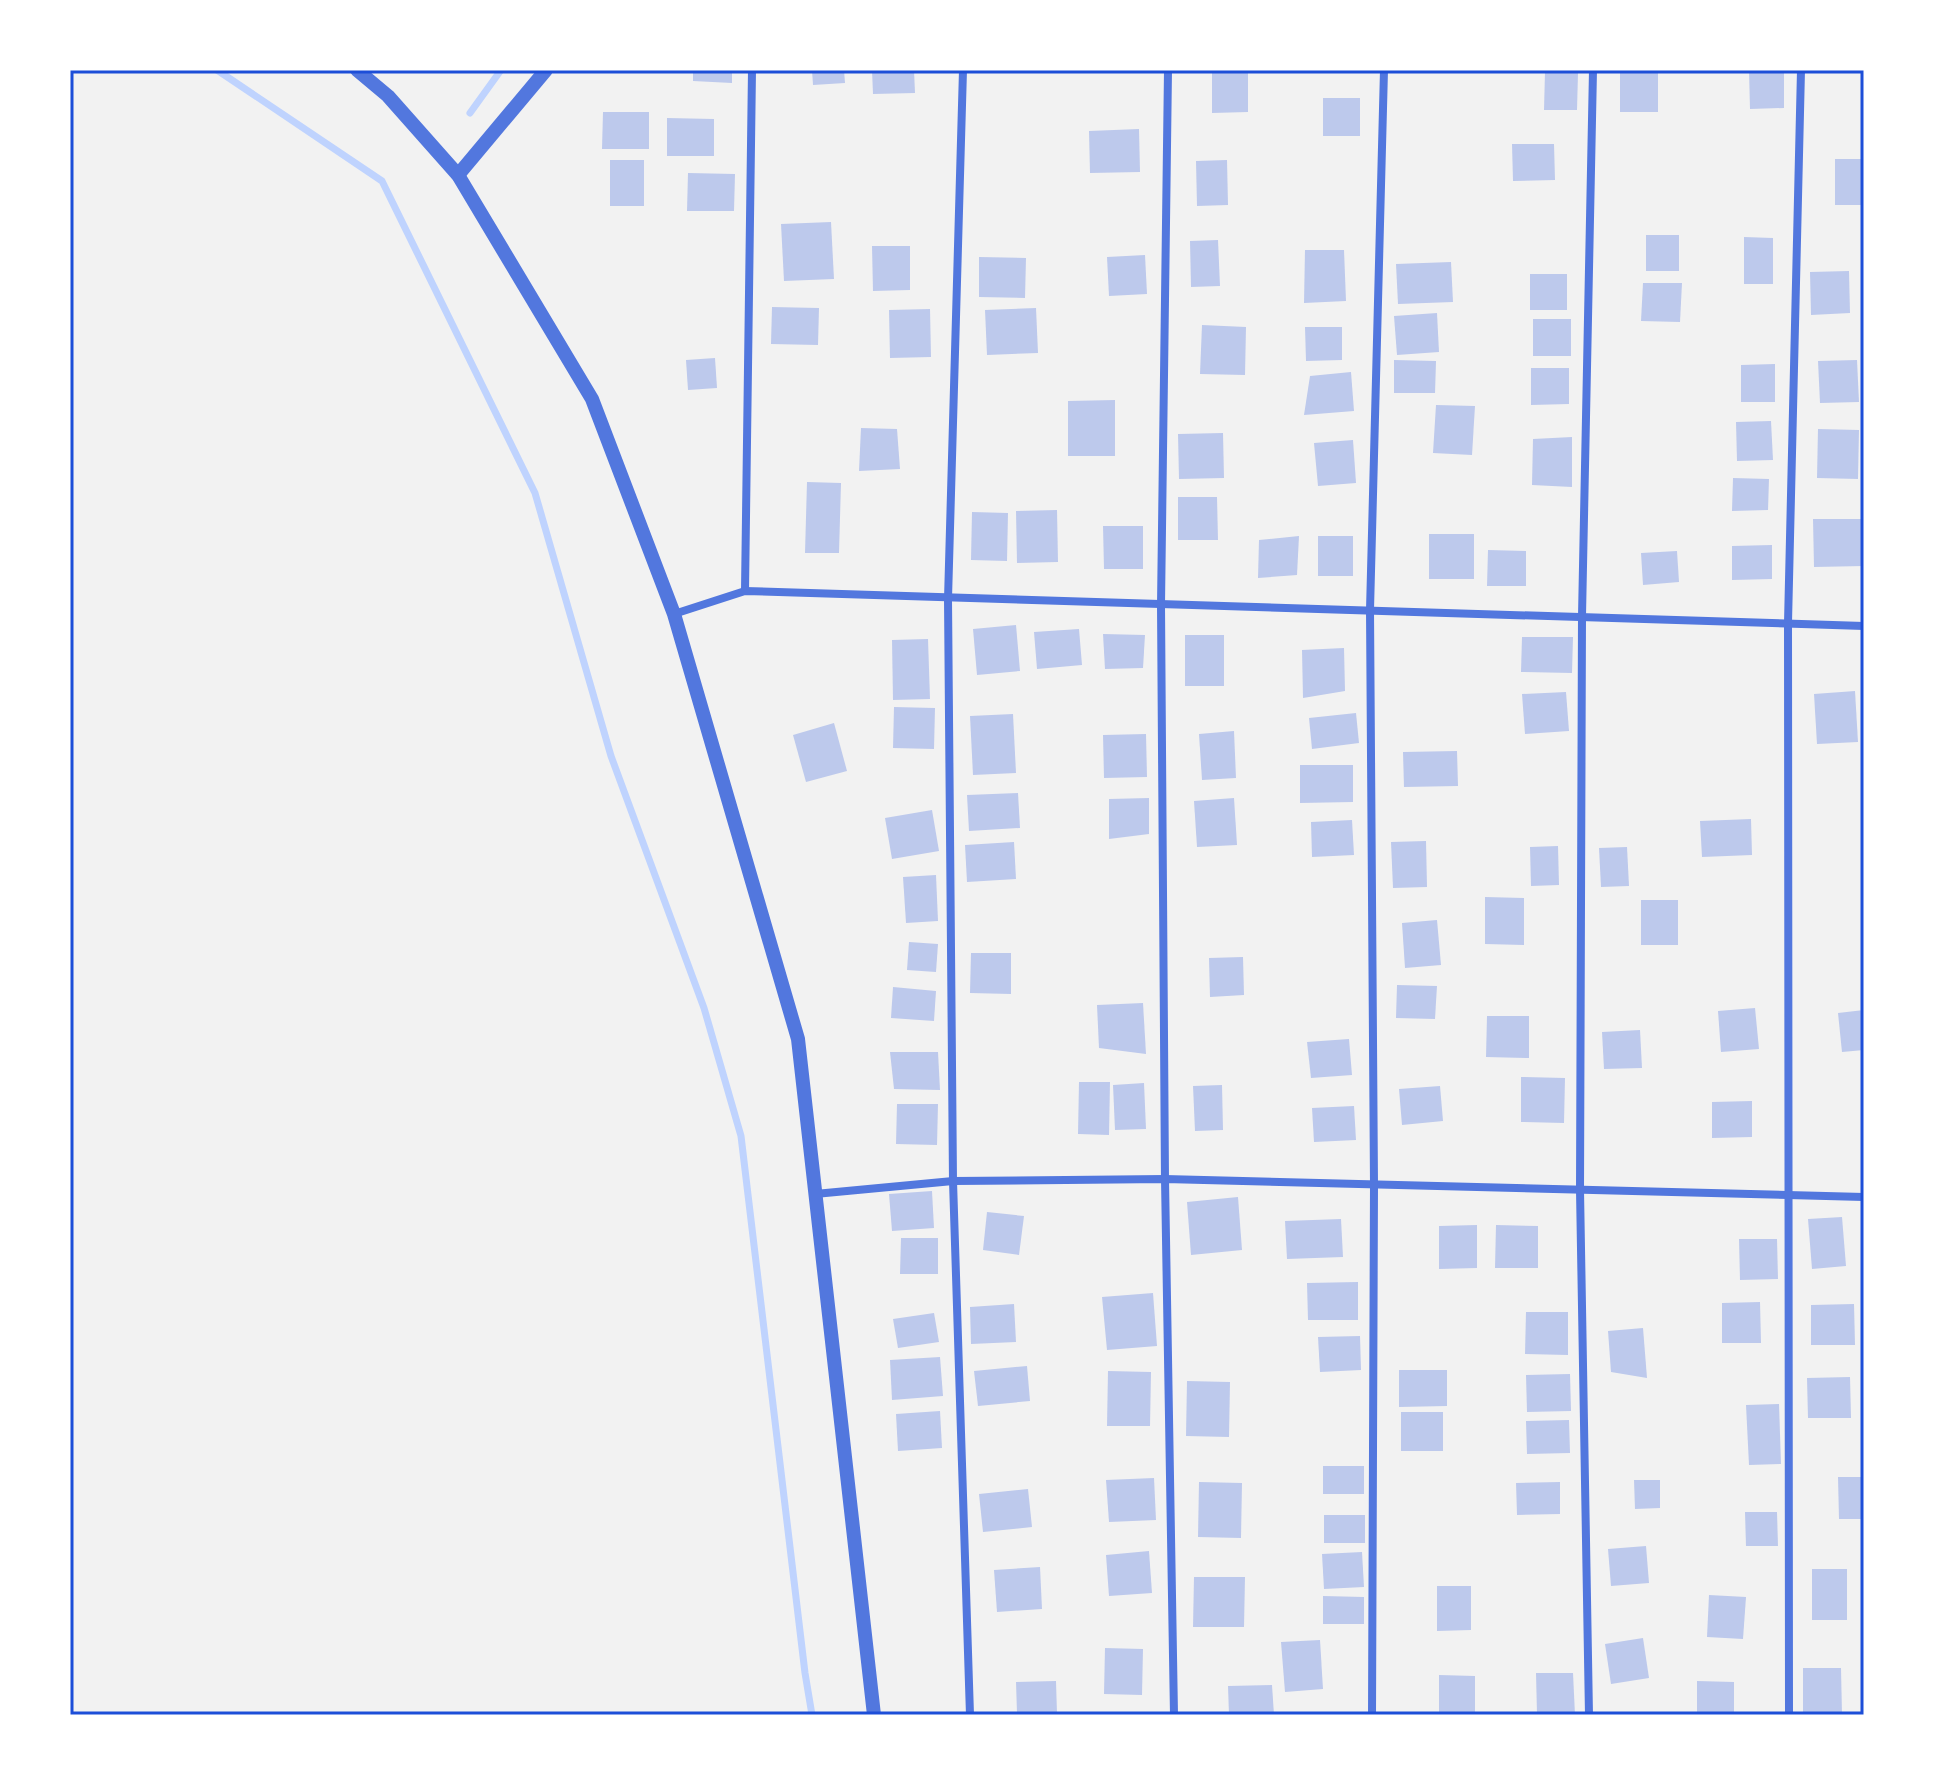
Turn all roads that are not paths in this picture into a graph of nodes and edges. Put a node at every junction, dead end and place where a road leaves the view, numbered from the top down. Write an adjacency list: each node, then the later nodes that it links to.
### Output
1 (357, 70): 9 (street)
2 (546, 70): 9 (street)
3 (752, 70): 10 (street)
4 (963, 70): 11 (street)
5 (1168, 70): 12 (street)
6 (1384, 70): 13 (street)
7 (1593, 70): 15 (street)
8 (1801, 70): 16 (street)
9 (458, 175): 14 (street)
10 (745, 591): 11 (street); 14 (street)
11 (948, 599): 12 (street); 19 (street)
12 (1161, 605): 13 (street); 18 (street)
13 (1370, 610): 15 (street); 20 (street)
14 (674, 614): 22 (street)
15 (1582, 616): 16 (street); 21 (street)
16 (1788, 623): 17 (street); 23 (street)
17 (1864, 626)
18 (1165, 1179): 19 (street); 20 (street); 27 (street)
19 (953, 1181): 22 (street); 26 (street)
20 (1374, 1185): 21 (street); 28 (street)
21 (1580, 1190): 23 (street); 29 (street)
22 (815, 1194): 25 (street)
23 (1790, 1196): 24 (street); 30 (street)
24 (1864, 1197)
25 (874, 1715)
26 (970, 1715)
27 (1174, 1715)
28 (1372, 1715)
29 (1589, 1715)
30 (1789, 1715)

